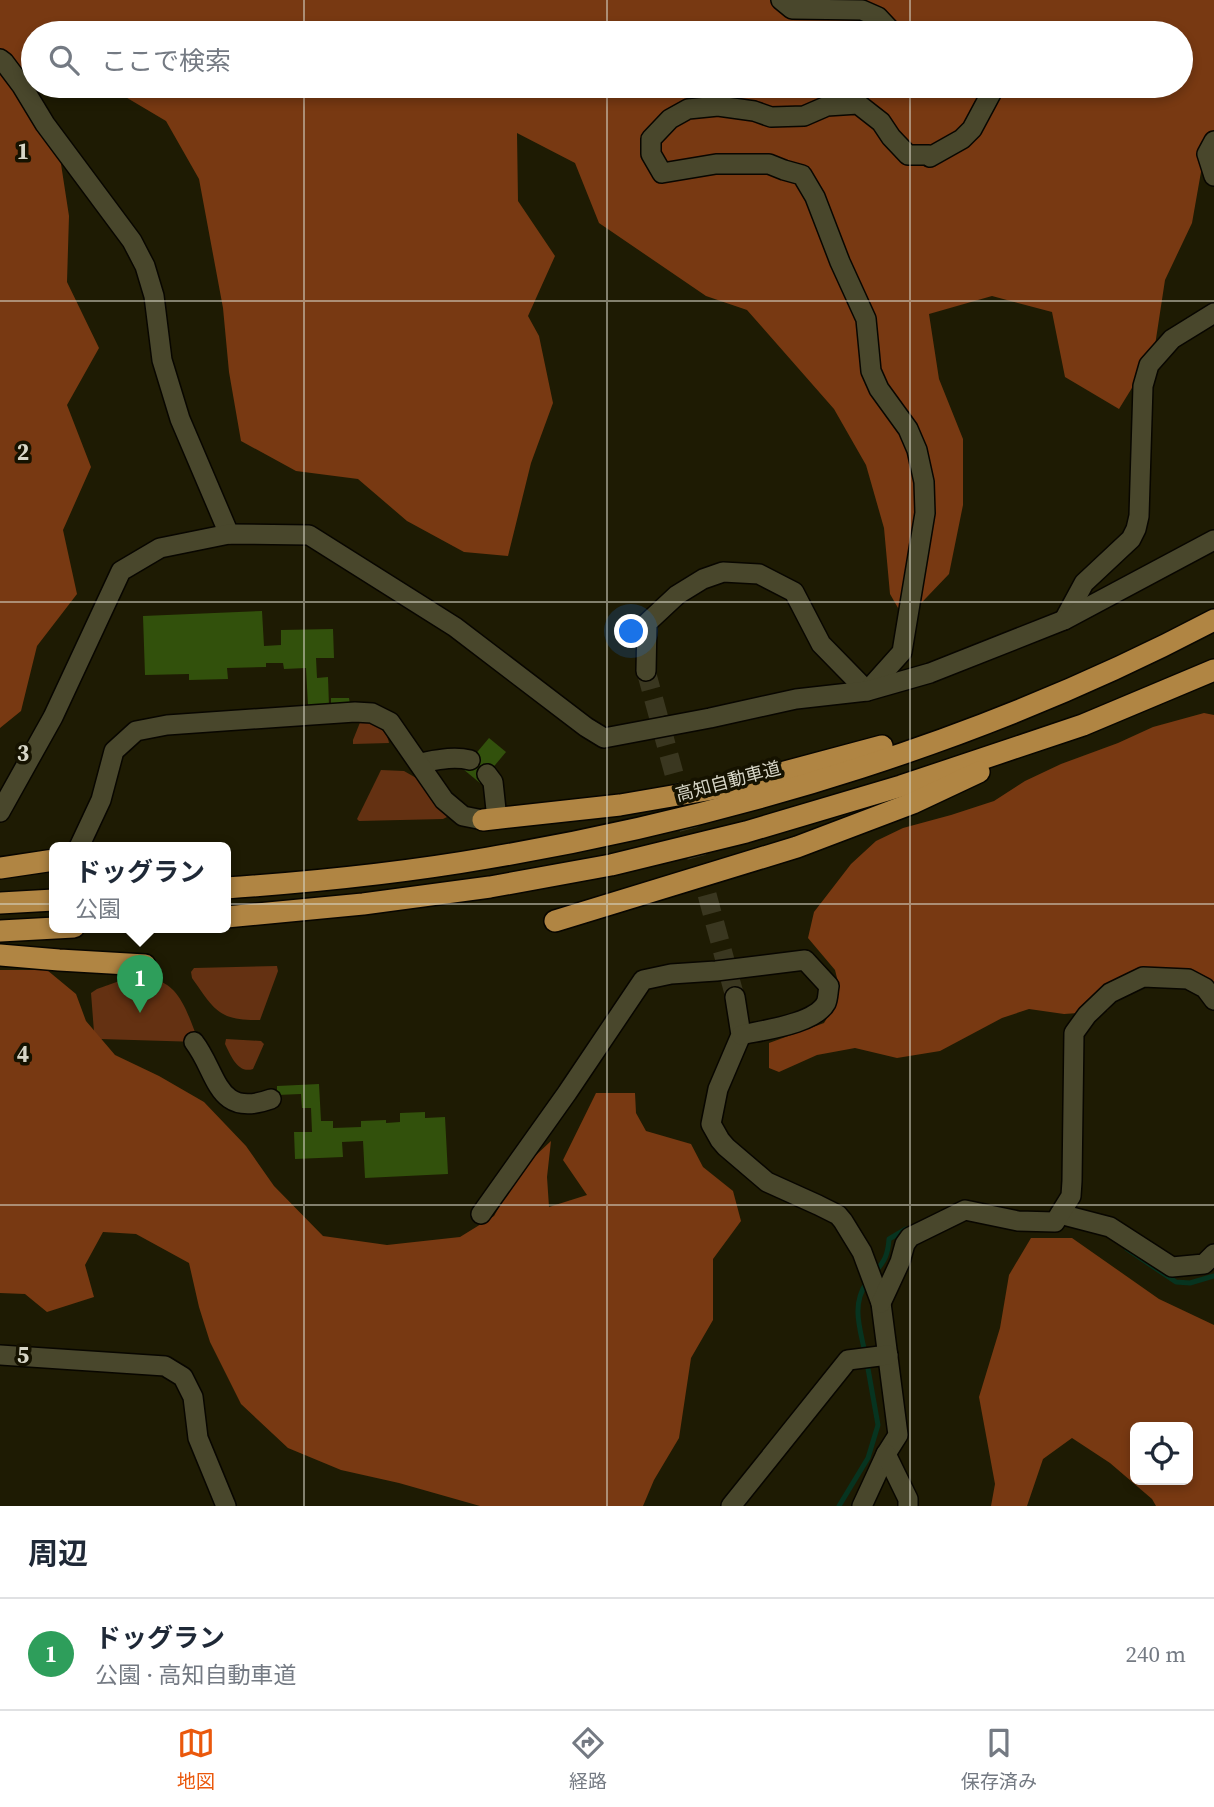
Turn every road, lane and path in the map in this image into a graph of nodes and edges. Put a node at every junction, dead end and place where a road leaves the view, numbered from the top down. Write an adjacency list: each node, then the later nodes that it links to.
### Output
1 (781, 0): 2 (street)
2 (882, 21)
3 (0, 59): 4 (street)
4 (21, 85)
5 (29, 98): 10 (street)
6 (989, 98): 16 (street)
7 (1214, 141): 8 (street)
8 (1214, 176)
9 (1214, 313): 12 (street)
10 (229, 534): 16 (street); 22 (street)
11 (1214, 540): 12 (street)
12 (1064, 620): 16 (street)
13 (1214, 620): 17 (highway, 高知自動車道)
14 (1214, 670): 18 (highway)
15 (646, 671): 16 (street)
16 (867, 691)
17 (1044, 700): 23 (highway); 27 (highway, 高知自動車道)
18 (1083, 725): 30 (highway); 31 (highway)
19 (470, 760): 20 (street)
20 (419, 763): 23 (street); 24 (street)
21 (487, 774): 23 (street)
22 (0, 813)
23 (490, 819)
24 (81, 842)
25 (49, 861): 26 (highway)
26 (0, 868)
27 (231, 888)
28 (49, 900): 29 (highway)
29 (0, 903)
30 (231, 917)
31 (555, 921)
32 (49, 929): 33 (highway)
33 (0, 932)
34 (0, 954): 35 (highway)
35 (145, 965)
36 (735, 997): 38 (street)
37 (1214, 1000): 42 (street)
38 (741, 1035): 41 (street); 44 (street)
39 (194, 1042): 40 (street)
40 (271, 1099)
41 (481, 1214)
42 (1058, 1217): 43 (street); 44 (street)
43 (1214, 1254)
44 (878, 1295): 46 (street)
45 (0, 1355): 48 (street)
46 (873, 1357): 47 (street); 49 (street)
47 (886, 1454): 50 (street); 51 (street)
48 (226, 1506)
49 (731, 1506)
50 (862, 1506)
51 (908, 1506)

